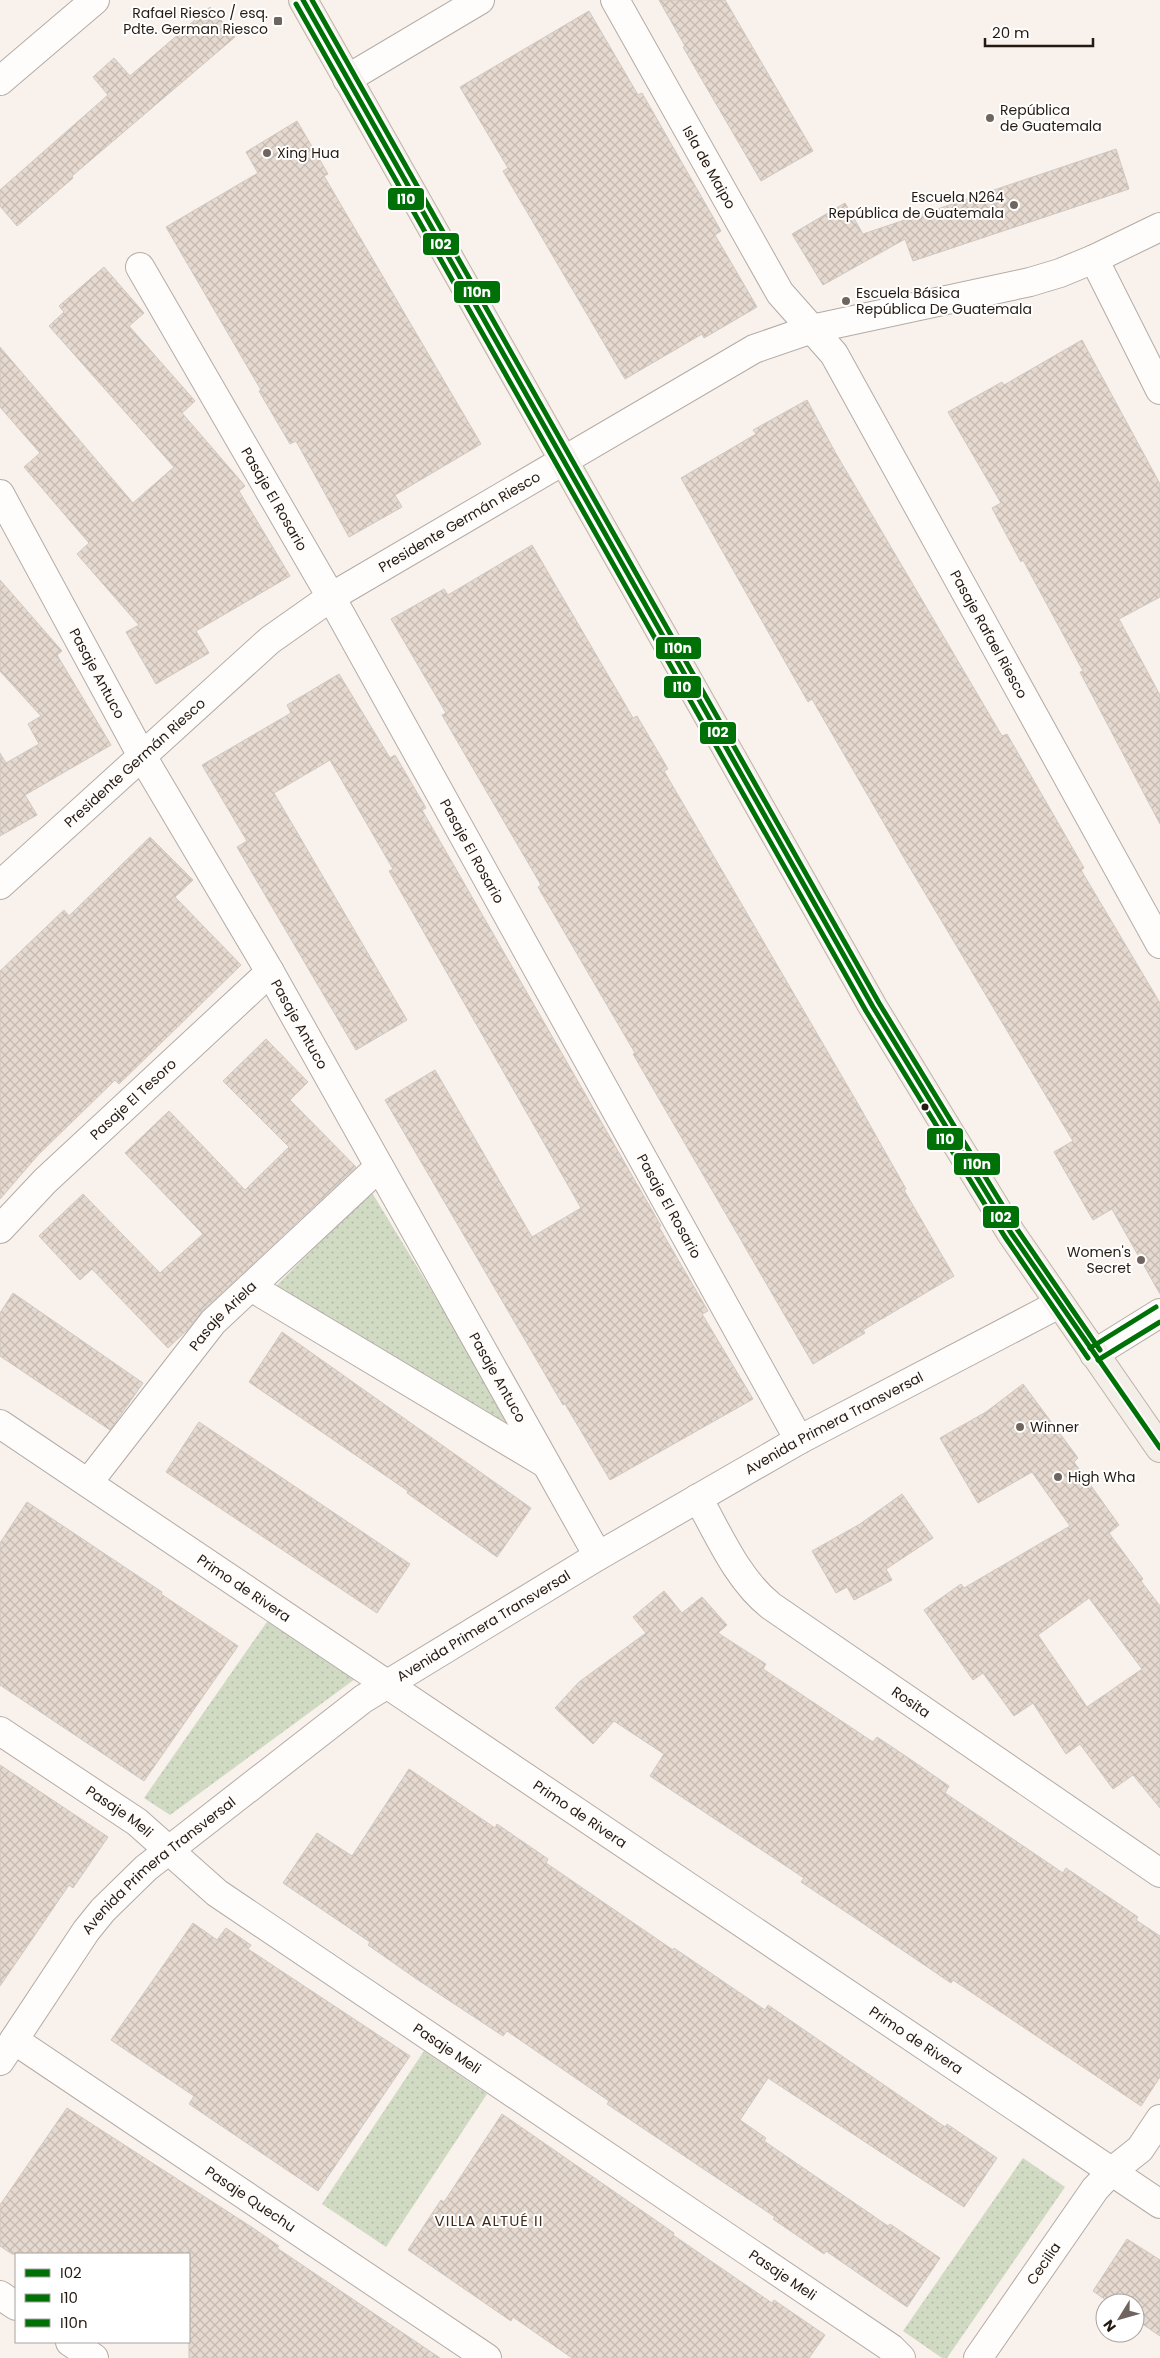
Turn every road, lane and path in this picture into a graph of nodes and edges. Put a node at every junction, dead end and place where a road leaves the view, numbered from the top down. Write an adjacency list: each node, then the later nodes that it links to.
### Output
1 (95, 0): 6 (street)
2 (303, 0): 5 (main road)
3 (480, 0): 5 (street)
4 (615, 0): 10 (street, Isla de Maipo)
5 (347, 79): 12 (main road)
6 (0, 82)
7 (1160, 227): 8 (street, Presidente Germán Riesco)
8 (1094, 259): 10 (street, Presidente Germán Riesco); 11 (street)
9 (140, 267): 14 (street, Pasaje El Rosario)
10 (812, 329): 12 (street, Presidente Germán Riesco); 17 (street, Pasaje Rafael Riesco)
11 (1160, 390)
12 (564, 460): 14 (street, Presidente Germán Riesco); 22 (main road)
13 (0, 494): 15 (street, Pasaje Antuco)
14 (331, 597): 15 (street, Presidente Germán Riesco); 26 (street, Pasaje El Rosario)
15 (142, 756): 16 (street, Presidente Germán Riesco); 18 (street, Pasaje Antuco)
16 (0, 885)
17 (1160, 944)
18 (270, 972): 19 (street, Pasaje Antuco); 20 (street, Pasaje El Tesoro)
19 (379, 1167): 21 (street, Pasaje Ariela); 28 (street, Pasaje Antuco)
20 (0, 1229)
21 (251, 1287): 28 (street); 29 (street, Pasaje Ariela)
22 (1059, 1304): 24 (main road); 26 (street, Avenida Primera Transversal)
23 (1160, 1313): 24 (street)
24 (1094, 1354): 27 (main road)
25 (0, 1424): 29 (street, Primo de Rivera)
26 (799, 1440): 30 (street, Avenida Primera Transversal)
27 (1160, 1448)
28 (548, 1465): 31 (street, Pasaje Antuco)
29 (88, 1483): 32 (street, Primo de Rivera)
30 (698, 1498): 31 (street, Avenida Primera Transversal); 35 (street, Rosita)
31 (598, 1556): 32 (street, Avenida Primera Transversal)
32 (387, 1684): 34 (street, Avenida Primera Transversal); 38 (street, Primo de Rivera)
33 (0, 1731): 34 (street, Pasaje Meli)
34 (170, 1850): 36 (street, Avenida Primera Transversal); 45 (street, Pasaje Meli)
35 (1160, 1873)
36 (7, 2051): 44 (street, Pasaje Quechu)
37 (1160, 2119): 38 (street, Cecilia)
38 (1111, 2172): 39 (street, Primo de Rivera); 46 (street, Cecilia)
39 (1160, 2204)
40 (0, 2295): 41 (street)
41 (15, 2305)
42 (72, 2343): 43 (street)
43 (94, 2358)
44 (487, 2358)
45 (901, 2358)
46 (978, 2358)

